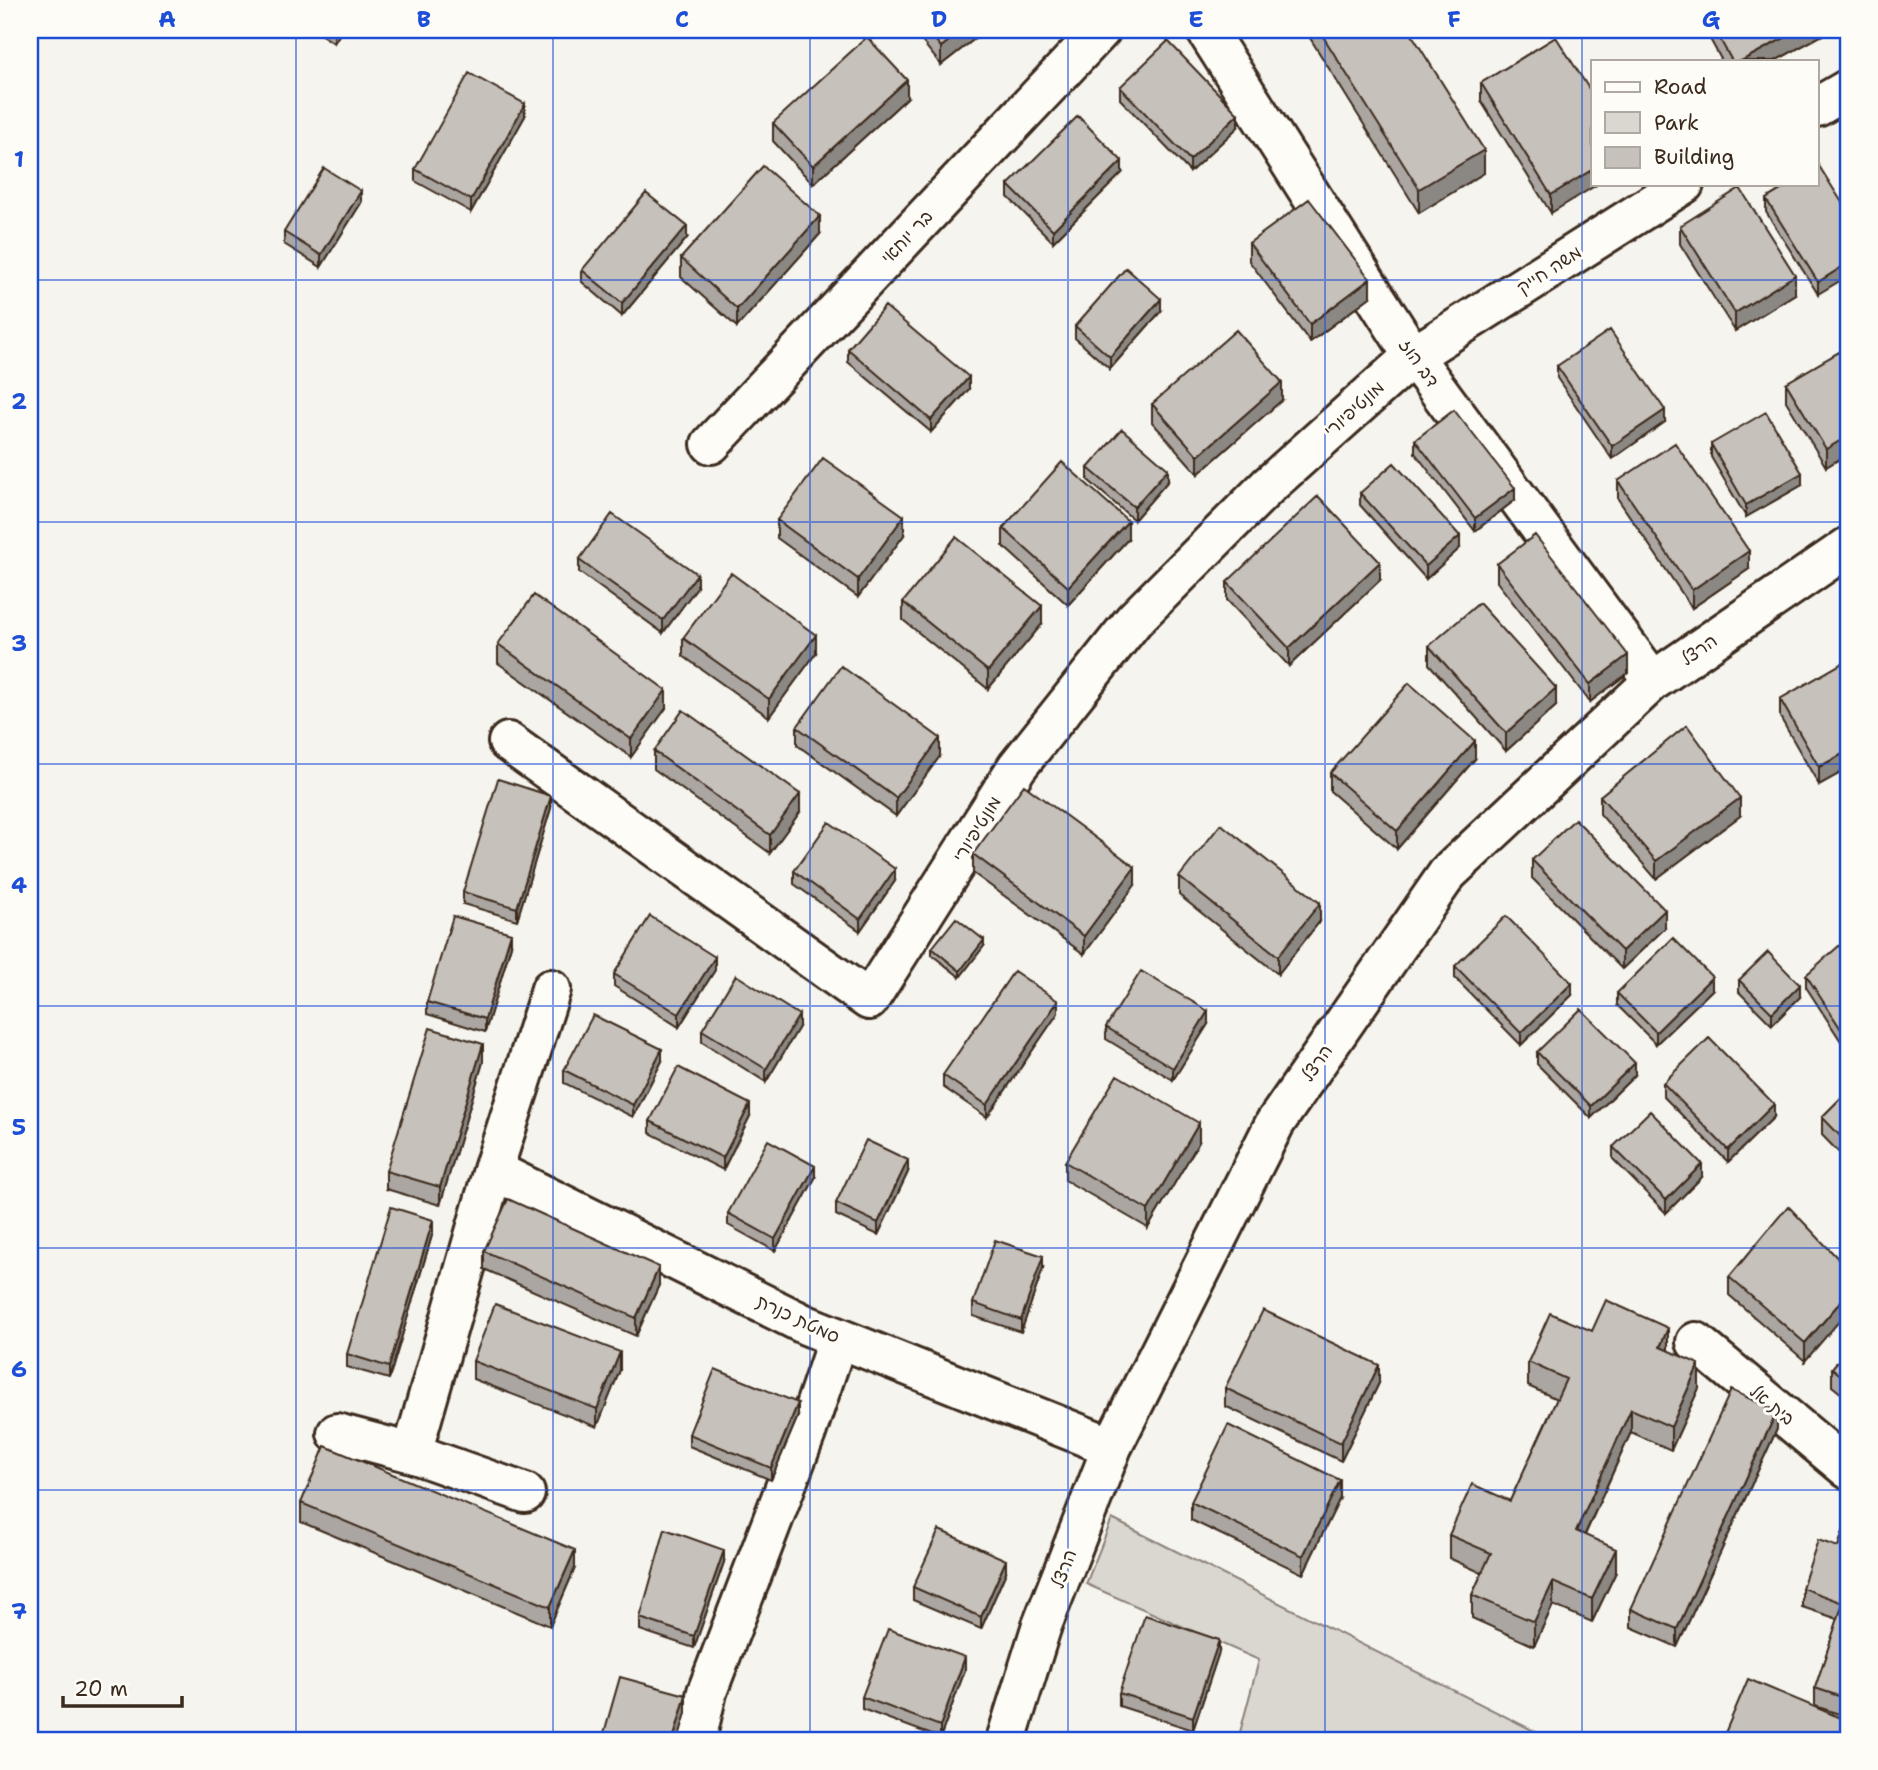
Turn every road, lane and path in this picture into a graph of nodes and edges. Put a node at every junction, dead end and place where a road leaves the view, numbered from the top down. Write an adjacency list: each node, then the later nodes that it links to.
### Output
1 (1101, 30): 7 (street, בר יוחאי)
2 (1206, 30): 6 (street, דב הוז)
3 (1848, 89): 4 (street)
4 (1818, 106)
5 (1681, 186): 6 (street, משה חייק)
6 (1413, 356): 9 (street, דב הוז); 10 (street, מונטיפיורי)
7 (711, 444)
8 (1848, 547): 9 (street, הרצל)
9 (1653, 681): 16 (street, הרצל)
10 (508, 741)
11 (551, 989): 12 (street)
12 (493, 1170): 13 (street, סמטת כנרת); 17 (street)
13 (838, 1338): 16 (street, סמטת כנרת); 20 (street)
14 (1696, 1342): 18 (street, בית אל)
15 (337, 1433): 17 (street)
16 (1112, 1447): 21 (street, הרצל)
17 (412, 1453): 19 (street)
18 (1848, 1469)
19 (526, 1493)
20 (696, 1740)
21 (1006, 1740)

